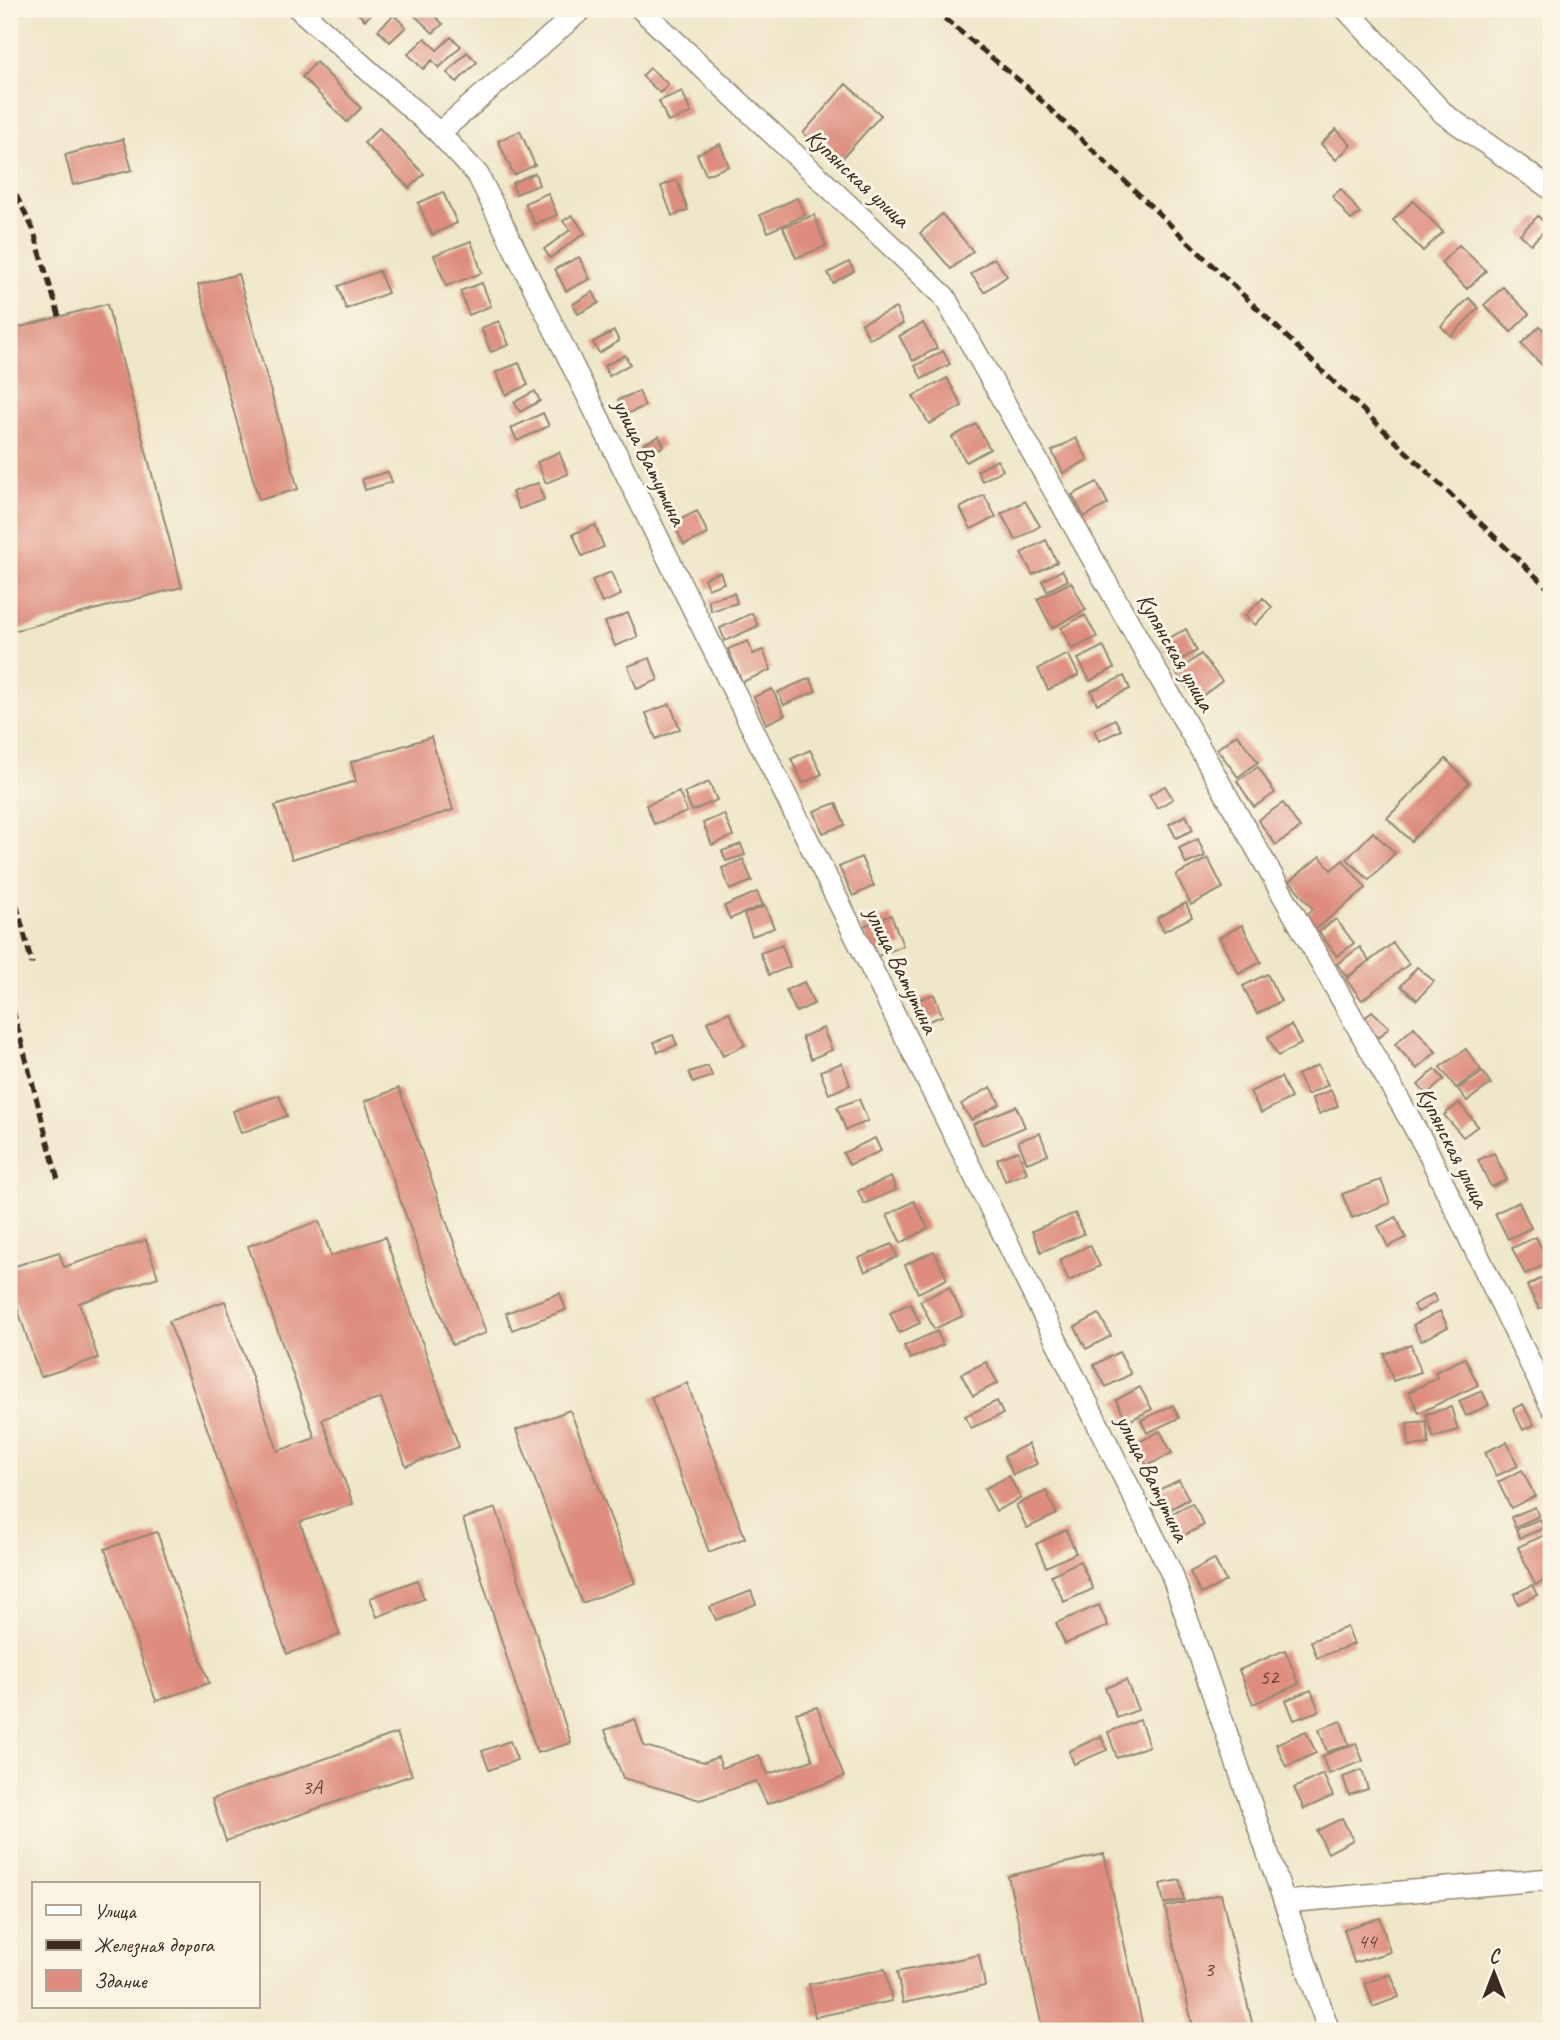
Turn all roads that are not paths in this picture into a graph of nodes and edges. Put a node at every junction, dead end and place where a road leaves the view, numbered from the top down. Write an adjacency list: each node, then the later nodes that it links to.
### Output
1 (299, 9): 5 (street, улица Ватутина)
2 (582, 9): 5 (street)
3 (640, 9): 7 (street, Купянская улица)
4 (1346, 9): 6 (street)
5 (439, 133): 9 (street, улица Ватутина)
6 (1551, 189)
7 (1551, 1406)
8 (1551, 1879): 9 (street)
9 (1285, 1902): 10 (street, улица Ватутина)
10 (1329, 2031)

